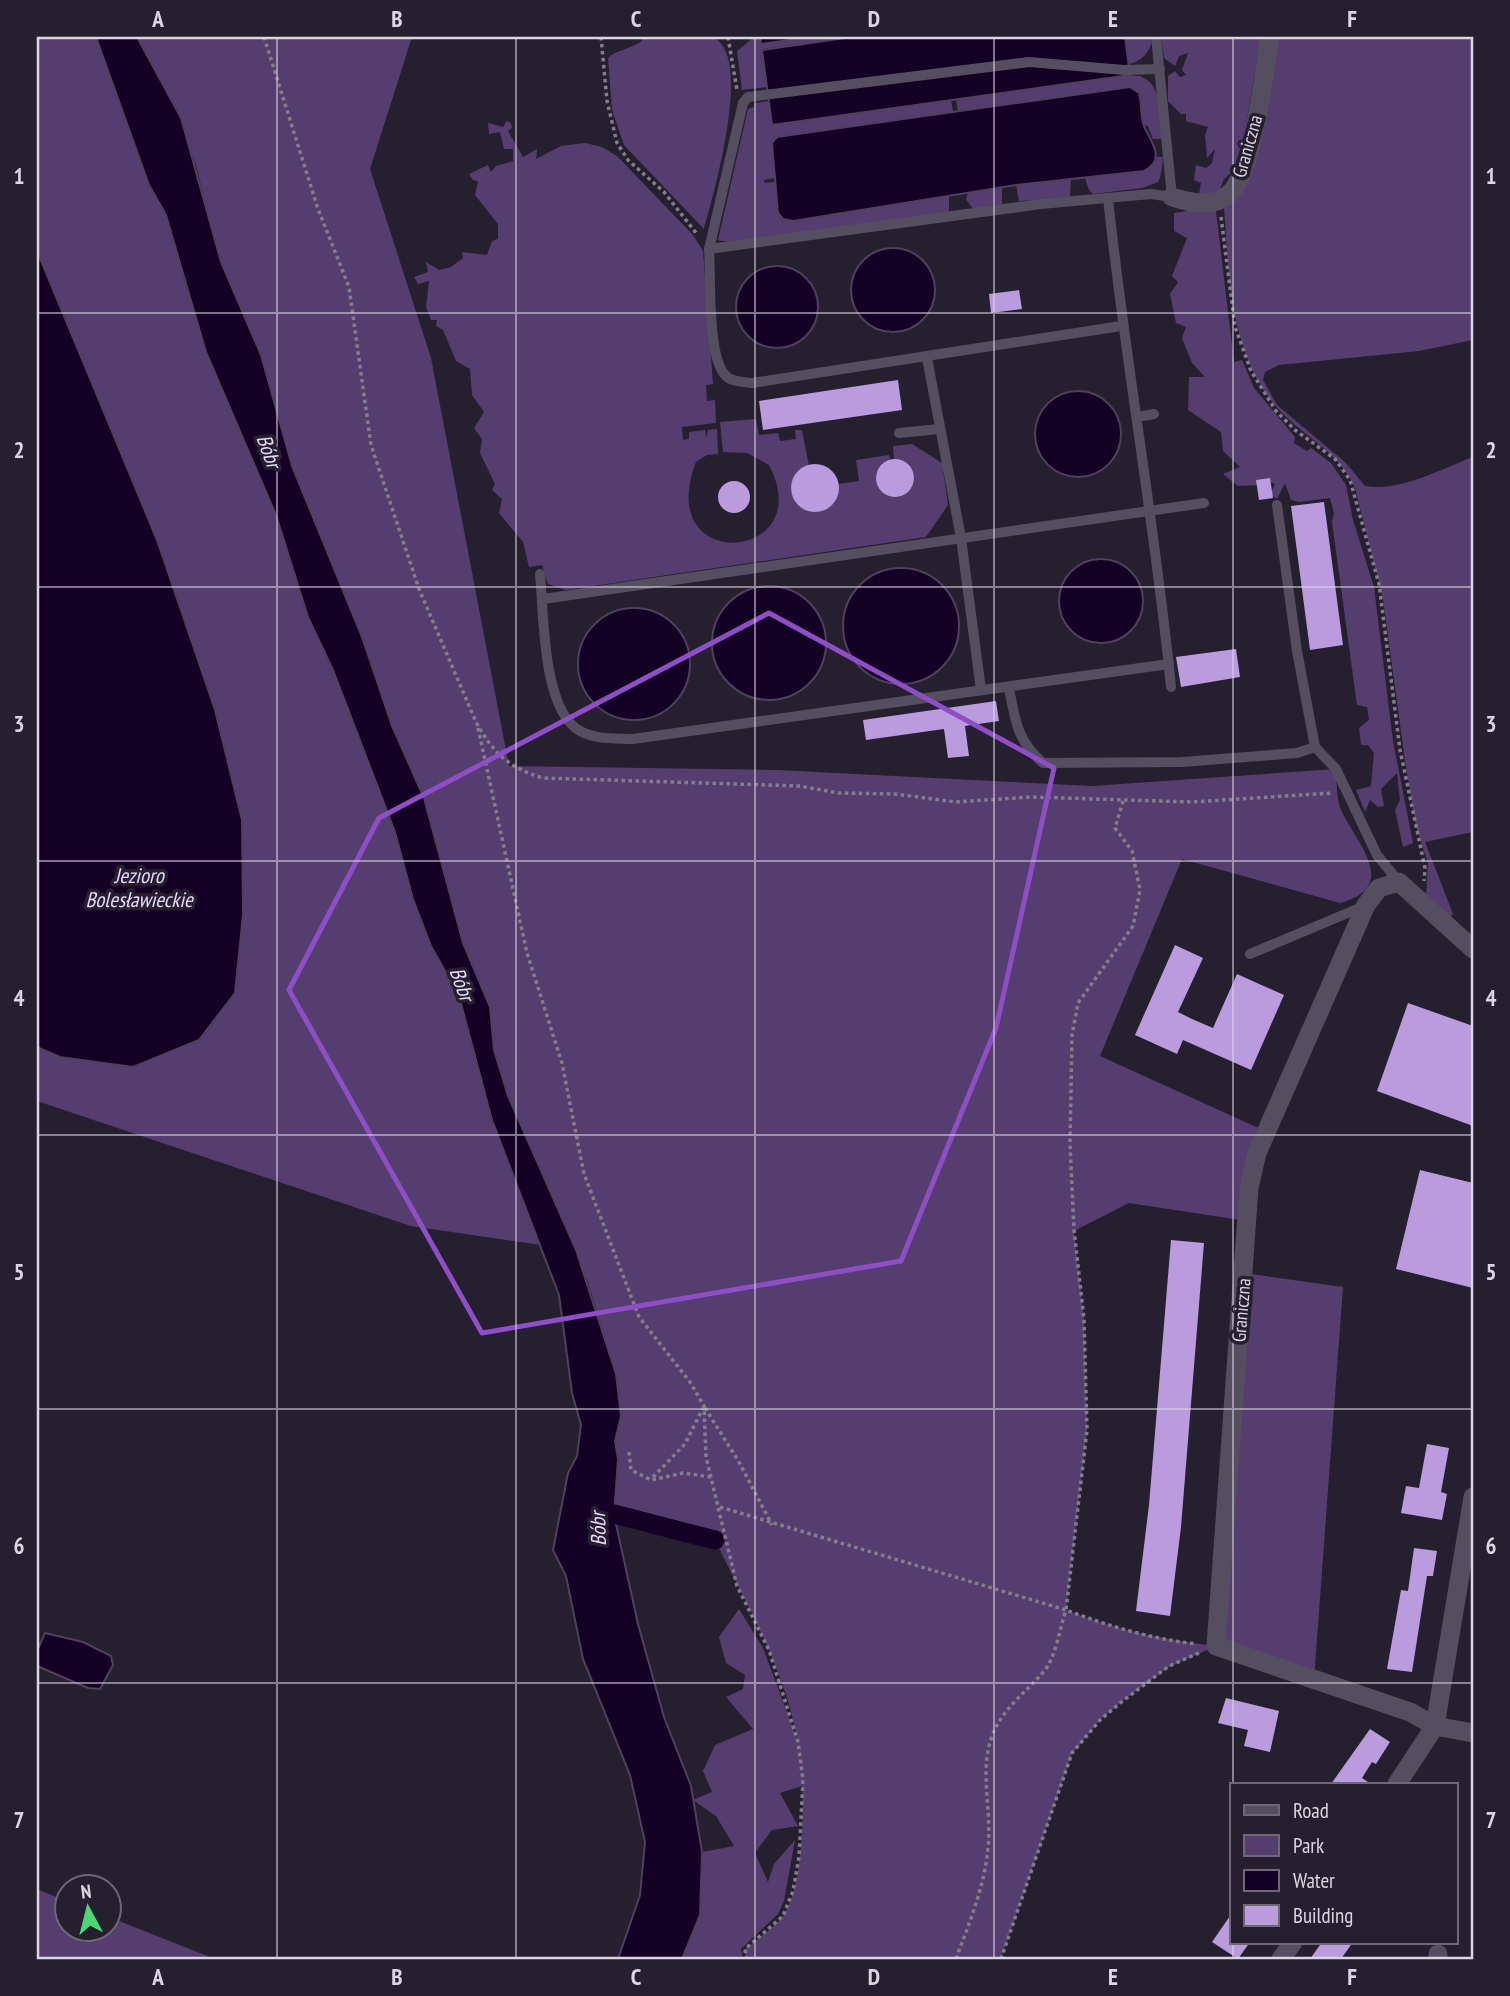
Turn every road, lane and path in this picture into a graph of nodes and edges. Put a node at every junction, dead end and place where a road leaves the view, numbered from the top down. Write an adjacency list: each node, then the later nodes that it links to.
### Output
1 (264, 37): 28 (path)
2 (601, 37): 11 (path)
3 (728, 37): 7 (path)
4 (1157, 37): 6 (lane)
5 (1270, 37): 10 (street, Graniczna)
6 (1160, 69): 7 (lane); 8 (lane)
7 (746, 99): 11 (lane)
8 (1172, 197): 9 (lane); 10 (street, Graniczna)
9 (1108, 198): 11 (lane); 12 (lane)
10 (1220, 199): 33 (path)
11 (709, 249): 13 (lane)
12 (1121, 326): 13 (lane); 15 (lane)
13 (927, 358): 16 (lane)
14 (1154, 414): 15 (lane)
15 (1137, 417): 20 (lane)
16 (939, 429): 17 (lane); 21 (lane)
17 (899, 433)
18 (1204, 503): 20 (lane)
19 (1276, 505): 29 (lane)
20 (1148, 510): 21 (lane); 24 (lane)
21 (961, 538): 23 (lane); 27 (lane)
22 (540, 573): 23 (lane)
23 (543, 599): 27 (lane)
24 (1169, 664): 25 (lane); 26 (lane)
25 (1171, 687)
26 (1009, 688): 27 (lane); 29 (lane)
27 (981, 690)
28 (476, 722): 31 (path); 37 (path)
29 (1315, 747): 30 (lane)
30 (1349, 792): 31 (path); 32 (lane)
31 (1123, 801): 45 (path)
32 (1399, 882): 33 (street); 34 (street, Graniczna)
33 (1420, 904): 35 (street)
34 (1366, 905): 36 (lane); 46 (street, Graniczna)
35 (1473, 949)
36 (1250, 954)
37 (704, 1406): 39 (path); 40 (path); 43 (path)
38 (629, 1452): 40 (path)
39 (711, 1477): 40 (path); 42 (path)
40 (651, 1480)
41 (1473, 1497): 44 (street)
42 (720, 1507): 43 (path); 51 (path)
43 (772, 1525): 45 (path)
44 (1468, 1563): 47 (street)
45 (1066, 1610): 46 (path); 52 (path)
46 (1216, 1646): 47 (street); 53 (path)
47 (1435, 1727): 48 (street); 49 (street)
48 (1473, 1733)
49 (1398, 1783)
50 (1292, 1944): 54 (street)
51 (746, 1959)
52 (956, 1959)
53 (1001, 1959)
54 (1281, 1959)

